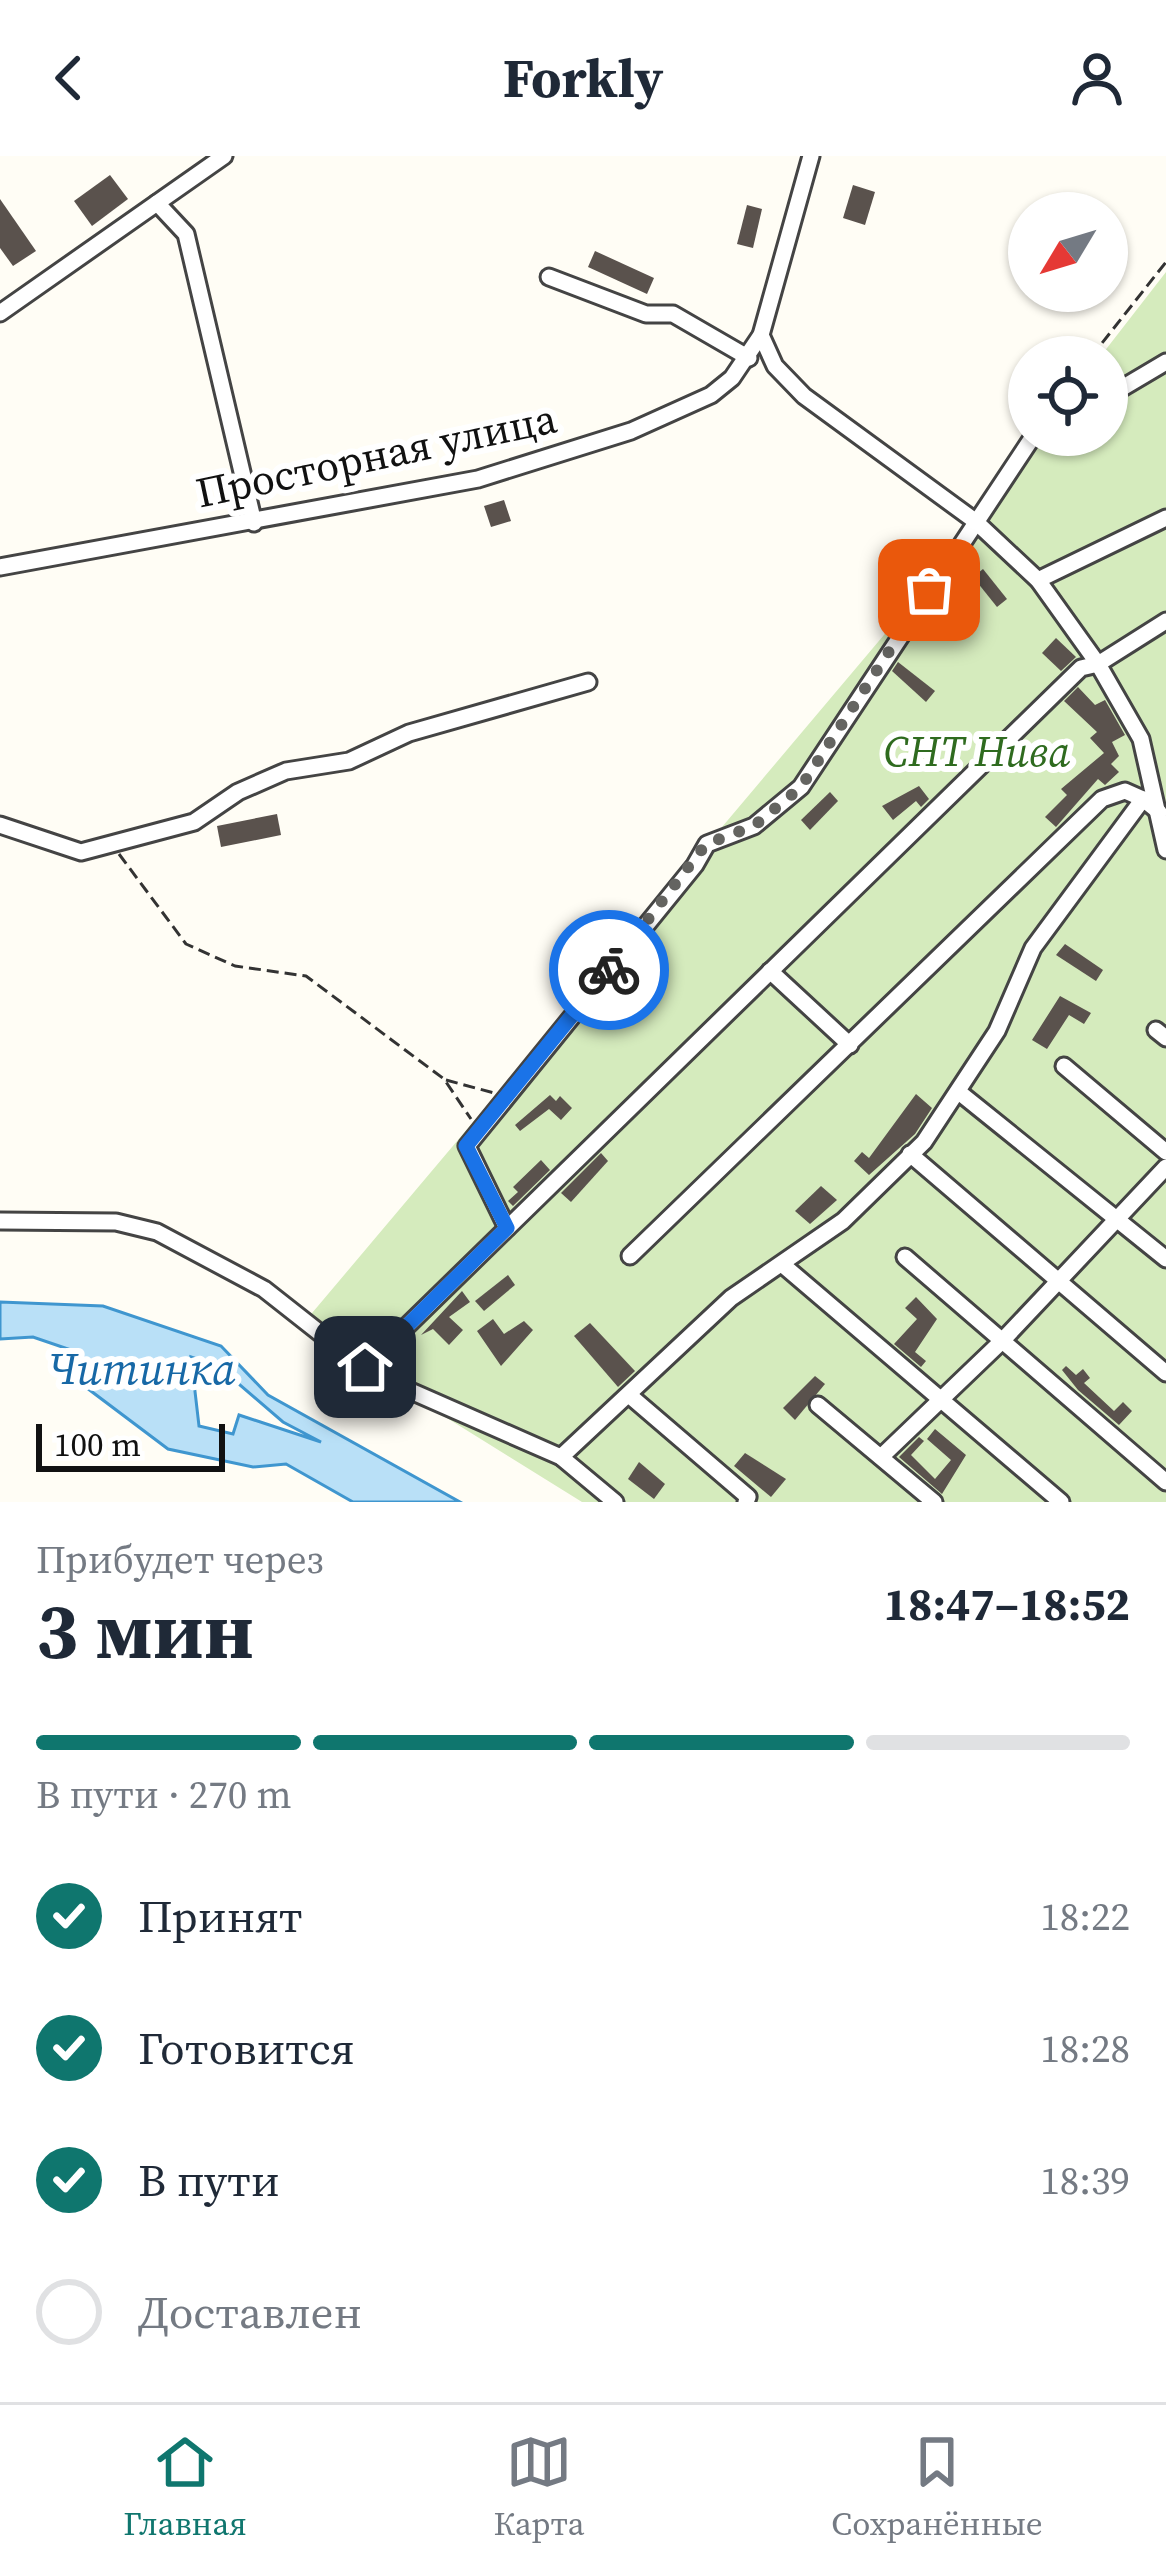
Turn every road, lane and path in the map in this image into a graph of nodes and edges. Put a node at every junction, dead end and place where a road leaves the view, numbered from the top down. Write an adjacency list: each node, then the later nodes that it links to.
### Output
1 (224, 156): 3 (street)
2 (811, 156): 7 (street, Просторная улица)
3 (157, 203): 6 (street); 15 (street)
4 (1166, 262): 8 (path)
5 (549, 278): 9 (street)
6 (0, 313)
7 (760, 335): 9 (street, Просторная улица); 14 (street)
8 (1108, 336)
9 (749, 358): 15 (street, Просторная улица)
10 (1166, 362): 11 (street)
11 (1128, 385)
12 (1018, 456): 14 (street)
13 (1166, 518): 17 (street)
14 (975, 521): 17 (street); 31 (street)
15 (254, 523): 16 (street, Просторная улица)
16 (0, 567)
17 (1038, 580): 19 (street)
18 (1166, 621): 19 (street)
19 (1098, 664): 22 (street); 26 (street)
20 (588, 682): 24 (street)
21 (1143, 799): 22 (street); 27 (street); 30 (street)
22 (1160, 812): 25 (street)
23 (0, 825): 24 (street)
24 (110, 844): 29 (path)
25 (1166, 850)
26 (770, 971): 27 (street); 38 (street)
27 (850, 1045): 39 (street)
28 (1064, 1066): 33 (street)
29 (444, 1079): 31 (path); 32 (path)
30 (960, 1094): 34 (street); 36 (street)
31 (506, 1097): 32 (street)
32 (478, 1131): 38 (street)
33 (1166, 1152)
34 (910, 1154): 42 (street); 43 (street)
35 (1166, 1167): 36 (street)
36 (1116, 1218): 41 (street); 43 (street)
37 (0, 1221): 45 (street)
38 (507, 1228): 45 (street)
39 (630, 1256)
40 (904, 1257): 44 (street)
41 (1166, 1259)
42 (783, 1265): 47 (street); 48 (street)
43 (1058, 1278): 44 (street); 46 (street)
44 (1002, 1341): 48 (street); 52 (street)
45 (365, 1367): 50 (street)
46 (1166, 1373)
47 (629, 1395): 50 (street); 54 (street)
48 (939, 1397): 51 (street); 56 (street)
49 (818, 1405): 51 (street)
50 (561, 1457): 53 (street)
51 (881, 1457): 55 (street)
52 (1166, 1482)
53 (615, 1502)
54 (746, 1502)
55 (934, 1502)
56 (1061, 1502)

